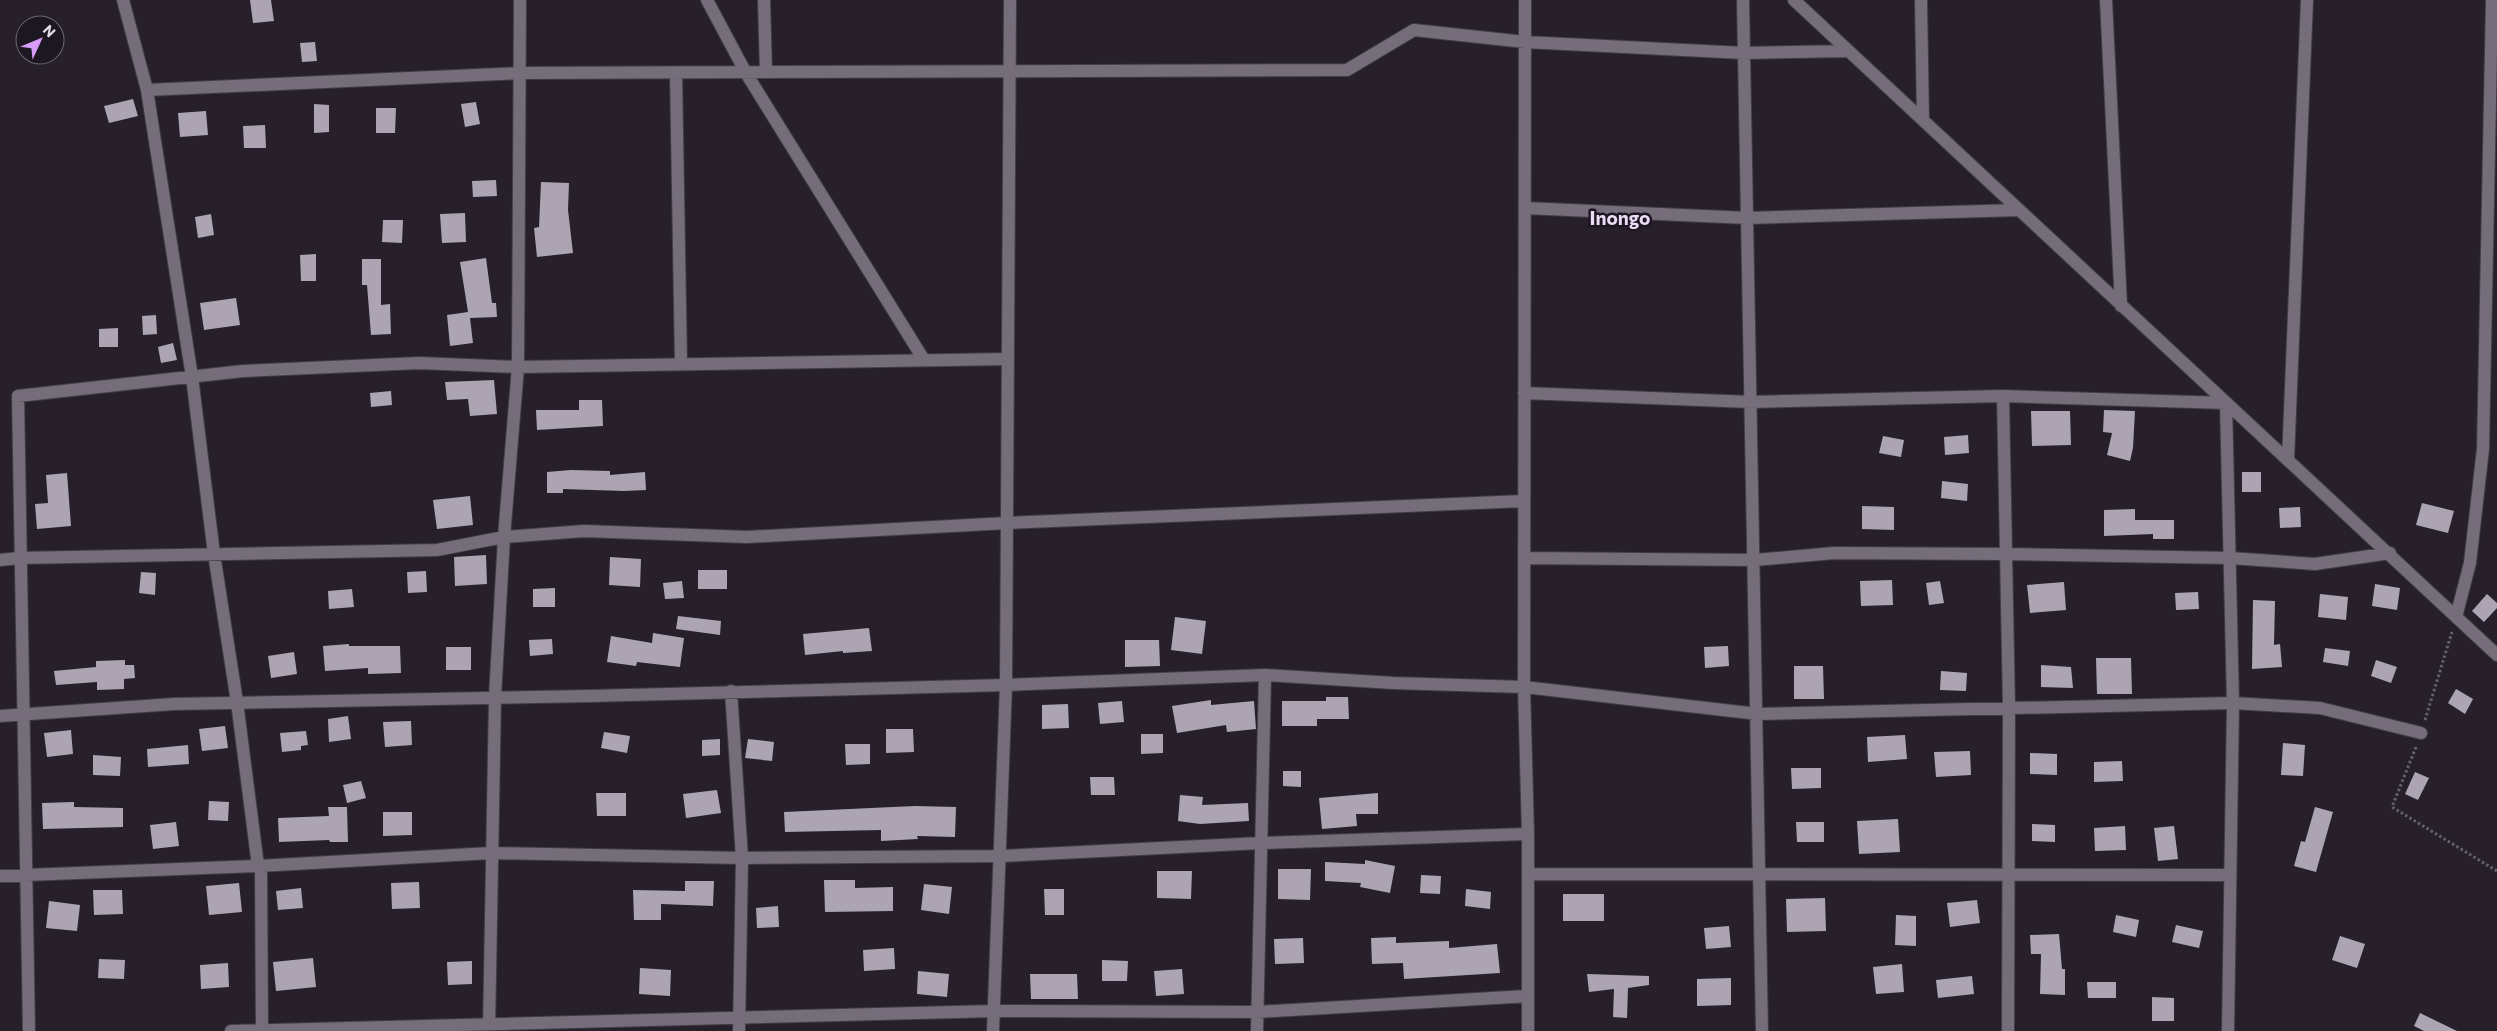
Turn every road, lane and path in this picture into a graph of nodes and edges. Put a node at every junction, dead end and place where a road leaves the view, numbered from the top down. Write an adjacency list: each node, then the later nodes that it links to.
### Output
1 (123, 0): 21 (street)
2 (520, 0): 19 (street)
3 (707, 0): 16 (street)
4 (764, 0): 17 (street)
5 (1010, 0): 18 (street)
6 (1525, 0): 13 (street)
7 (1743, 0): 15 (street)
8 (1794, 0): 14 (street)
9 (1921, 0): 22 (street)
10 (2106, 0): 26 (street)
11 (2307, 0): 36 (street)
12 (2492, 0): 48 (street)
13 (1525, 42): 15 (street); 18 (street); 23 (street)
14 (1848, 51): 15 (street); 22 (street)
15 (1744, 53): 25 (street)
16 (746, 72): 17 (street); 20 (street); 28 (street)
17 (766, 72): 18 (street)
18 (1010, 72): 27 (street)
19 (520, 73): 20 (street); 21 (street); 30 (street)
20 (676, 73): 29 (street)
21 (147, 90): 31 (street)
22 (1923, 120): 24 (street)
23 (1525, 208): 25 (street); 32 (street)
24 (2018, 210): 25 (street); 26 (street)
25 (1748, 218): 34 (street)
26 (2121, 306): 35 (street)
27 (1008, 359): 28 (street); 38 (street)
28 (924, 360): 29 (street)
29 (681, 364): 30 (street)
30 (518, 367): 31 (street); 39 (street)
31 (192, 377): 41 (street); 43 (street)
32 (1524, 393): 34 (street); 37 (street)
33 (2003, 396): 34 (street); 35 (street); 42 (street)
34 (1751, 402): 47 (street)
35 (2226, 403): 36 (street); 45 (street)
36 (2288, 460): 40 (street)
37 (1524, 501): 38 (street); 44 (street)
38 (1007, 523): 39 (street); 51 (street)
39 (504, 537): 41 (street); 54 (street)
40 (2390, 553): 45 (street); 48 (street)
41 (214, 554): 43 (street); 55 (street)
42 (2006, 554): 45 (street); 47 (street); 57 (street)
43 (19, 558): 46 (street); 59 (street)
44 (1524, 558): 47 (street); 52 (street)
45 (2230, 558): 56 (street)
46 (0, 560)
47 (1754, 560): 58 (street)
48 (2456, 617): 49 (street); 61 (path)
49 (2497, 655)
50 (1265, 674): 51 (street); 52 (street); 63 (street)
51 (1006, 685): 53 (street); 65 (street)
52 (1524, 687): 58 (street); 62 (street)
53 (731, 691): 54 (street); 66 (street)
54 (495, 697): 55 (street); 64 (street)
55 (237, 702): 59 (street); 67 (street)
56 (2233, 703): 57 (street); 61 (street); 71 (street)
57 (2009, 708): 58 (street); 74 (street)
58 (1758, 714): 73 (street)
59 (22, 715): 60 (street); 70 (street)
60 (0, 716)
61 (2421, 733): 68 (path)
62 (1528, 834): 63 (street); 69 (street)
63 (1261, 843): 65 (street); 77 (street)
64 (491, 853): 66 (street); 67 (street); 79 (street)
65 (1001, 856): 66 (street); 76 (street)
66 (742, 858): 78 (street)
67 (259, 866): 70 (street); 82 (street)
68 (2497, 871)
69 (1528, 874): 73 (street); 75 (street)
70 (25, 875): 72 (street); 80 (street)
71 (2230, 875): 74 (street); 89 (street)
72 (0, 876)
73 (1760, 876): 74 (street); 87 (street)
74 (2008, 877): 88 (street)
75 (1528, 996): 77 (street); 86 (street)
76 (994, 1011): 77 (street); 78 (street); 84 (street)
77 (1257, 1012): 85 (street)
78 (739, 1018): 79 (street); 83 (street)
79 (489, 1028): 82 (street)
80 (29, 1031)
81 (230, 1031): 82 (street)
82 (262, 1031)
83 (739, 1031)
84 (993, 1031)
85 (1257, 1031)
86 (1528, 1031)
87 (1762, 1031)
88 (2008, 1031)
89 (2228, 1031)

